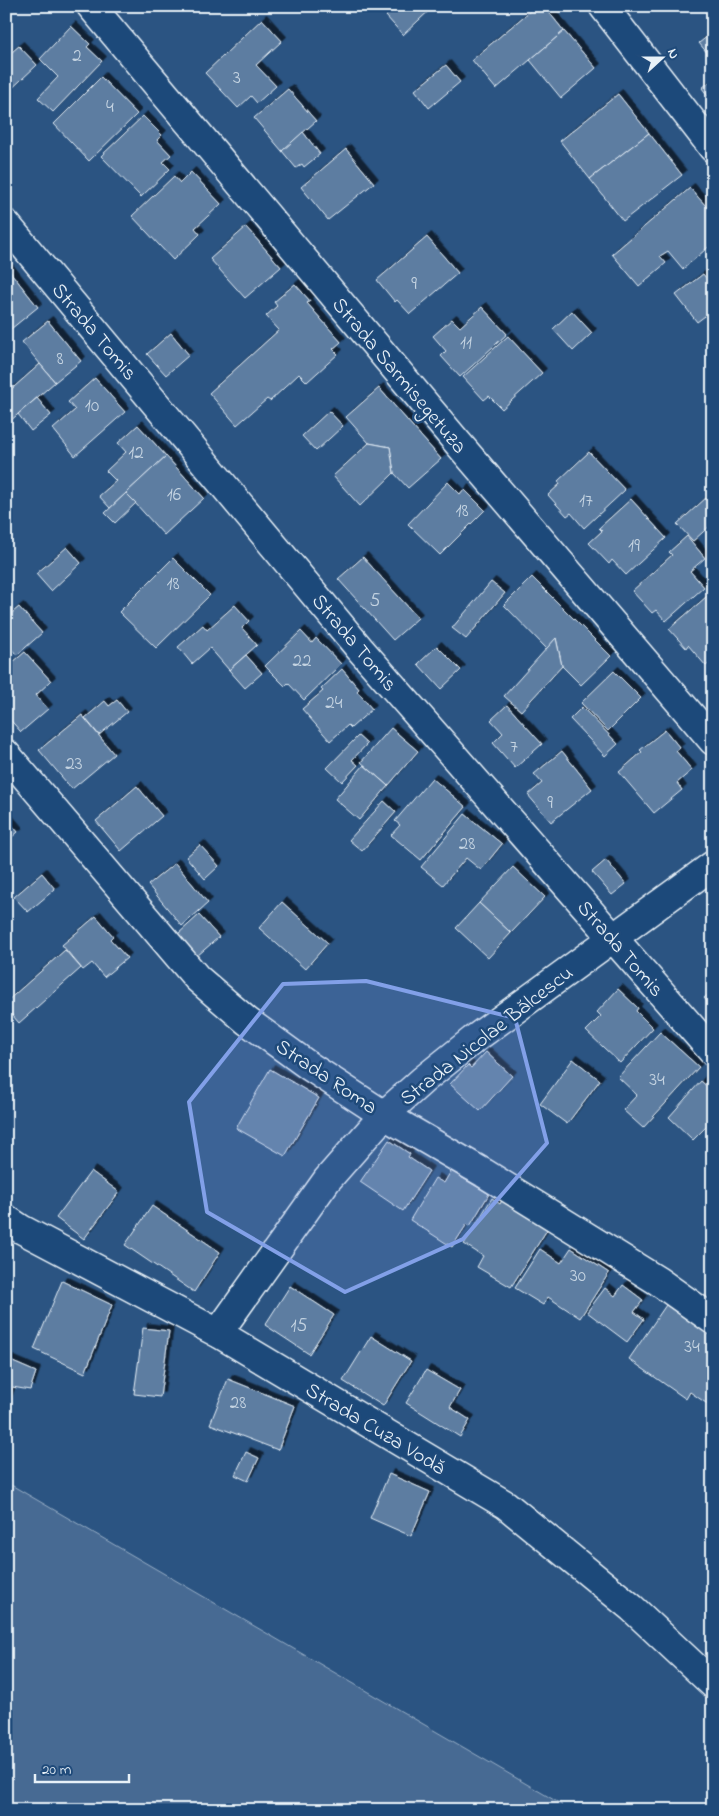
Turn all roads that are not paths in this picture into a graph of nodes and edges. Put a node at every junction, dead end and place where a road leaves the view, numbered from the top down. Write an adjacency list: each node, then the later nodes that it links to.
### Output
1 (91, 6): 5 (street, Strada Sarmisegetuza)
2 (603, 6): 3 (street)
3 (713, 148)
4 (6, 224): 8 (street, Strada Tomis)
5 (713, 741)
6 (6, 754): 10 (street, Strada Roma)
7 (713, 865): 8 (street, Strada Nicolae Bălcescu)
8 (613, 939): 9 (street, Strada Tomis); 10 (street, Strada Nicolae Bălcescu)
9 (713, 1052)
10 (384, 1115): 12 (street, Strada Roma); 13 (street, Strada Nicolae Bălcescu)
11 (6, 1219): 13 (street, Strada Cuza Vodă)
12 (713, 1320)
13 (218, 1333): 14 (street, Strada Cuza Vodă)
14 (713, 1684)

